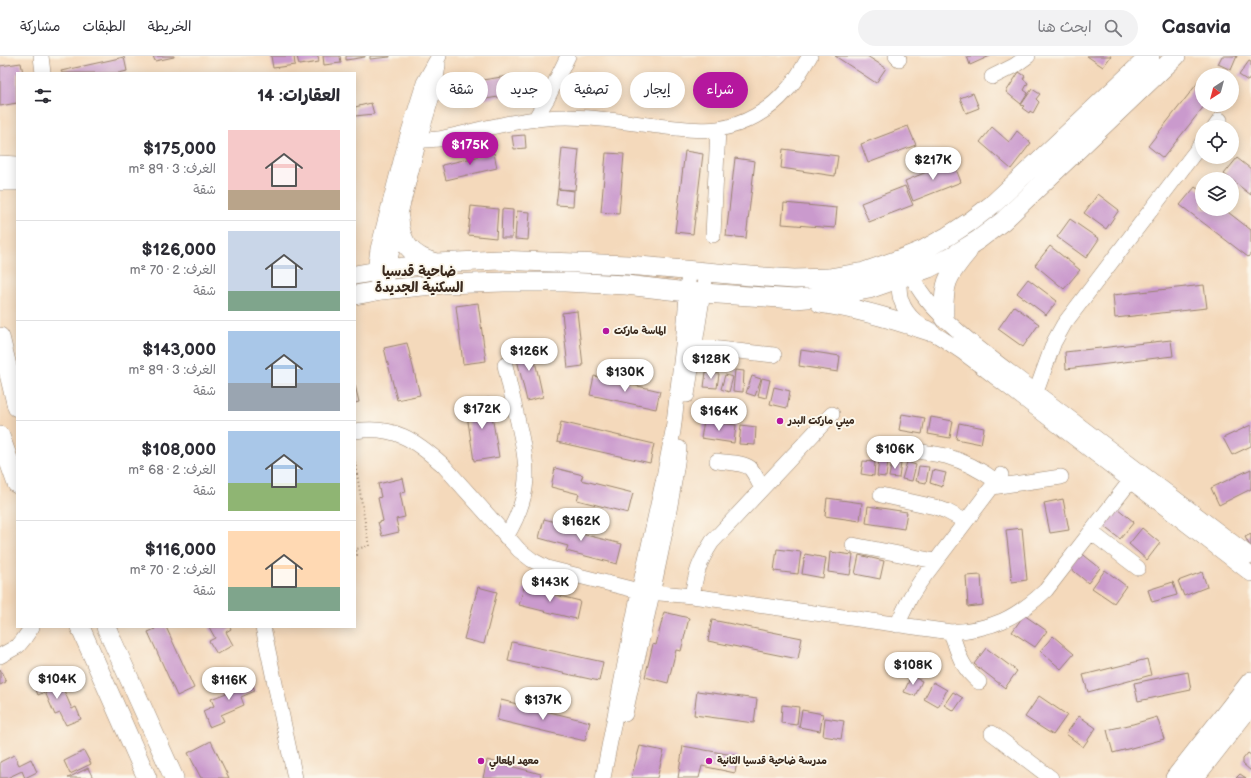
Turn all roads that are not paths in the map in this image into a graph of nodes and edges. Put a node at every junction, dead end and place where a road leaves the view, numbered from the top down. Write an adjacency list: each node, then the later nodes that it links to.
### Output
1 (41, 56): 8 (street)
2 (568, 56): 10 (street)
3 (1028, 56): 9 (street)
4 (1150, 56): 22 (main road)
5 (1176, 56): 20 (main road)
6 (439, 57): 12 (street)
7 (806, 57): 11 (street)
8 (43, 72)
9 (992, 78)
10 (535, 119): 11 (street); 12 (street)
11 (718, 129): 19 (street)
12 (413, 139): 18 (street); 23 (street)
13 (1195, 153): 36 (street)
14 (0, 165): 15 (main road)
15 (16, 166)
16 (0, 181): 17 (main road)
17 (16, 181)
18 (399, 218): 21 (main road); 23 (street)
19 (713, 235)
20 (978, 240): 22 (main road); 30 (main road)
21 (436, 263): 23 (main road); 24 (main road)
22 (903, 268): 24 (main road); 29 (main road); 30 (street); 31 (street)
23 (382, 270): 25 (main road); 26 (street)
24 (698, 272): 27 (street)
25 (356, 275)
26 (382, 290): 27 (main road); 28 (main road)
27 (695, 292): 29 (main road); 33 (street)
28 (356, 295)
29 (795, 299): 31 (main road)
30 (944, 318): 31 (street); 36 (street)
31 (929, 331): 43 (street)
32 (0, 337): 37 (main road)
33 (689, 345): 34 (street); 57 (street)
34 (774, 355)
35 (505, 365): 51 (street)
36 (1036, 392): 43 (street)
37 (16, 403)
38 (832, 414): 47 (street)
39 (356, 431): 51 (street)
40 (0, 436): 45 (main road)
41 (918, 451): 46 (street)
42 (717, 461): 47 (street)
43 (1134, 476): 50 (street); 53 (street); 56 (street)
44 (1061, 477): 46 (street)
45 (16, 481)
46 (996, 481): 49 (street)
47 (762, 488): 58 (street)
48 (881, 496): 49 (street)
49 (965, 521): 54 (street)
50 (1091, 532): 55 (street); 64 (street)
51 (506, 537): 57 (street)
52 (853, 545): 54 (street)
53 (1251, 556)
54 (935, 561): 59 (street)
55 (1138, 568)
56 (1251, 574)
57 (645, 592): 58 (street); 73 (street); 74 (street)
58 (692, 596): 59 (street)
59 (897, 624): 64 (street)
60 (31, 628): 65 (street)
61 (80, 628): 70 (main road)
62 (106, 628): 71 (main road)
63 (263, 628): 72 (street)
64 (951, 632): 67 (street)
65 (0, 656)
66 (1251, 681): 76 (main road)
67 (979, 682)
68 (1250, 710): 77 (main road); 78 (street)
69 (992, 733): 75 (street)
70 (147, 778)
71 (174, 778)
72 (295, 778)
73 (603, 778)
74 (611, 778)
75 (1051, 778)
76 (1175, 778)
77 (1194, 778)
78 (1205, 778)

